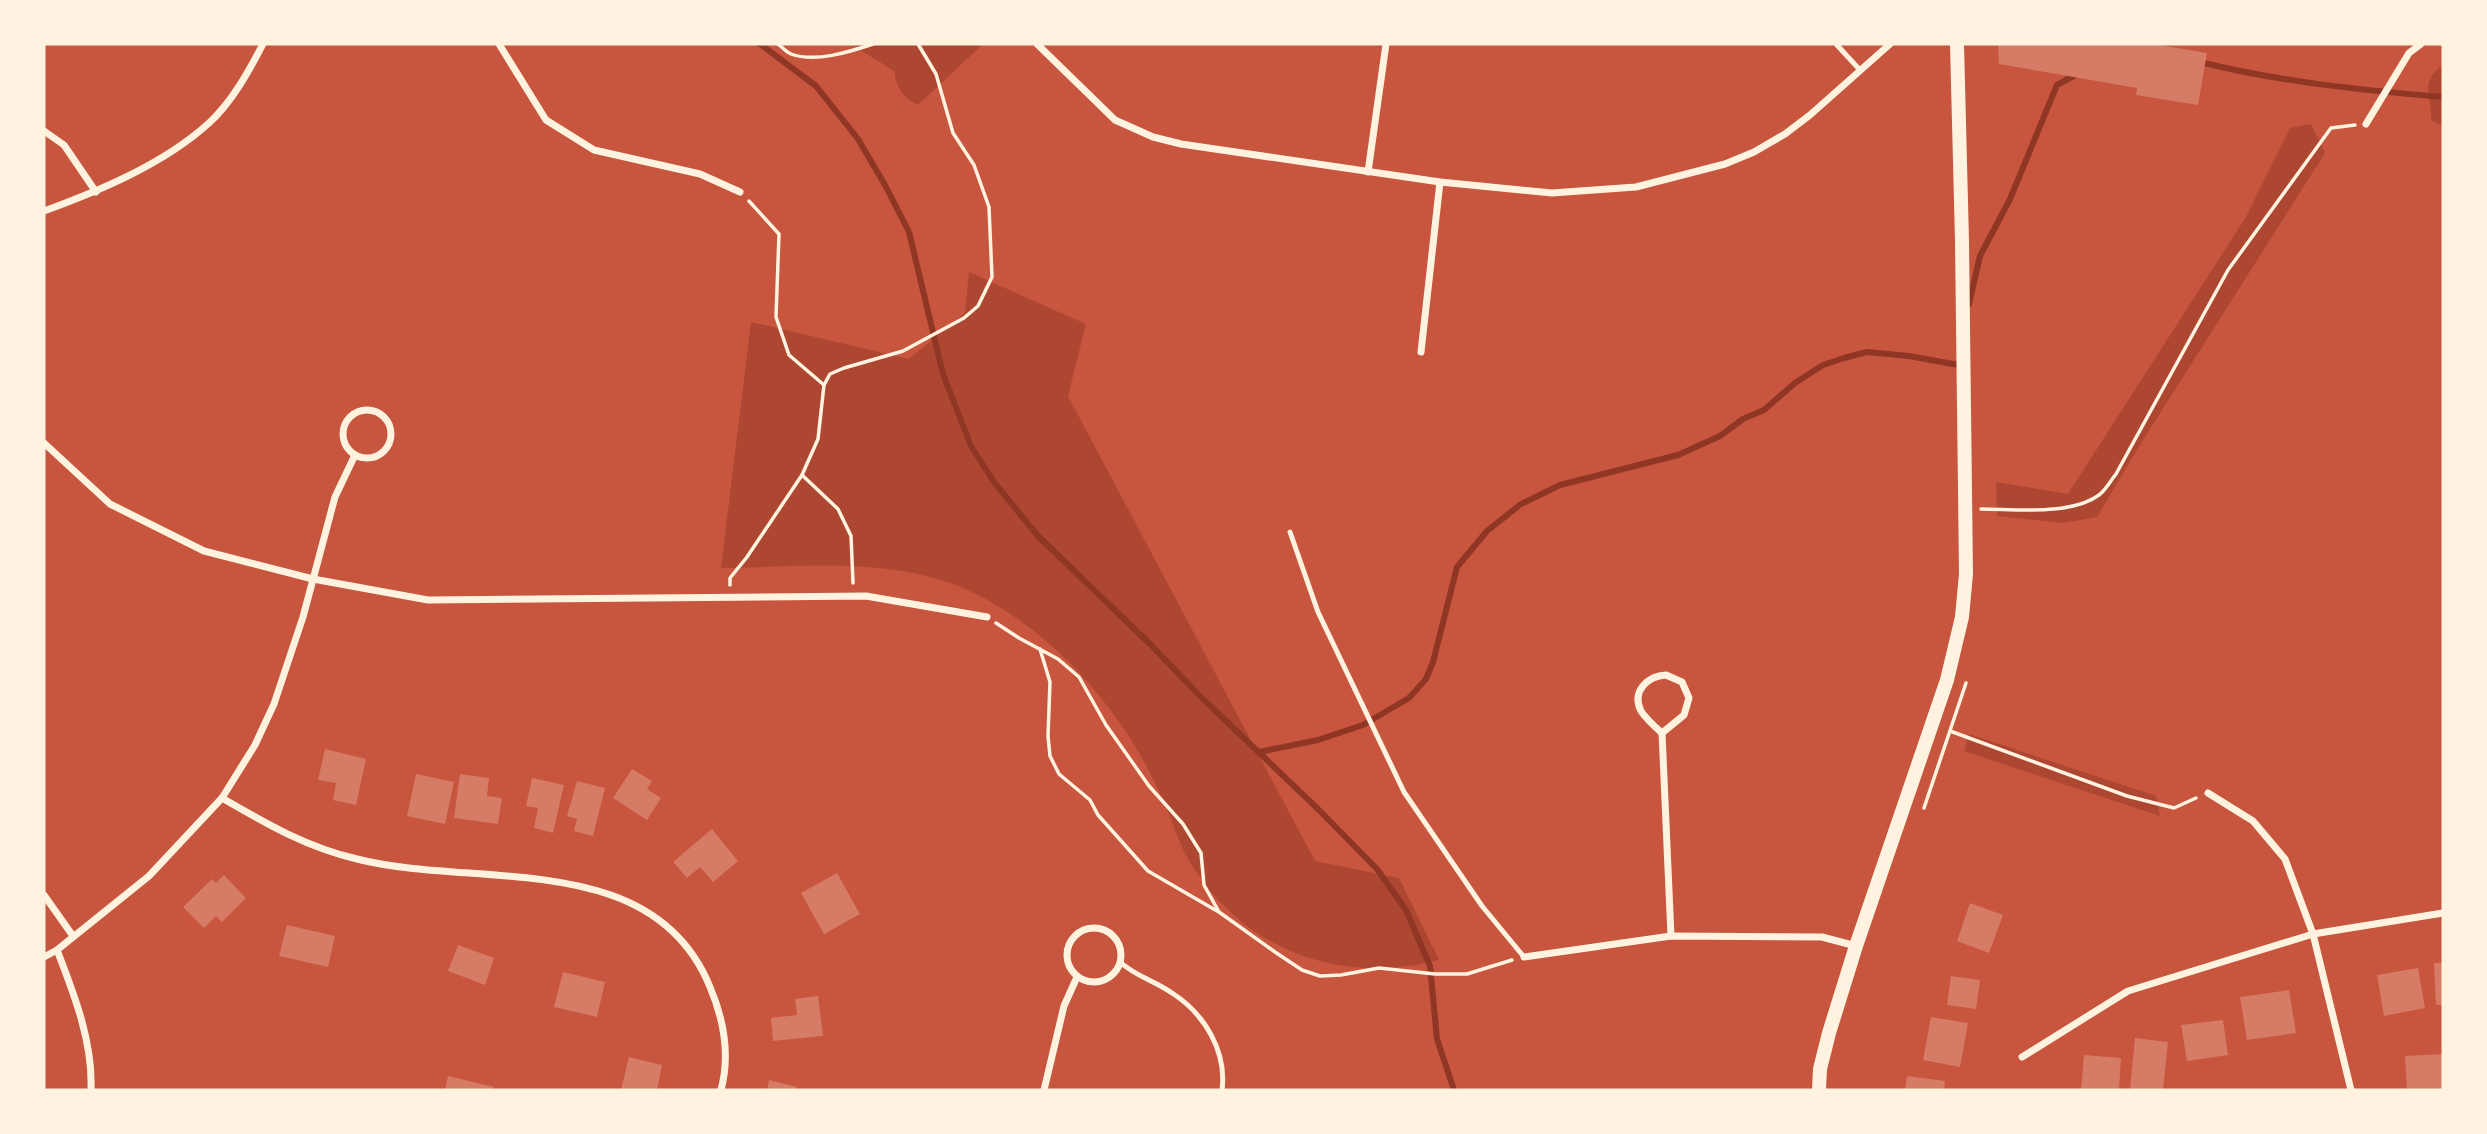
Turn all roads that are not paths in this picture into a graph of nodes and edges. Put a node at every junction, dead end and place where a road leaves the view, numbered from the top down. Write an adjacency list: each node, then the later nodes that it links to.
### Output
1 (263, 44): 14 (street)
2 (499, 44): 15 (street)
3 (1037, 44): 12 (street)
4 (1386, 44): 12 (street)
5 (1836, 44): 9 (lane)
6 (1891, 44): 9 (street)
7 (1956, 44): 31 (main road)
8 (2421, 44): 10 (street)
9 (1860, 70): 13 (street)
10 (2366, 124)
11 (44, 131): 14 (street)
12 (1368, 172): 13 (street)
13 (1440, 182): 17 (street)
14 (96, 192): 16 (street)
15 (740, 192)
16 (44, 211)
17 (1421, 352)
18 (44, 443): 21 (street)
19 (355, 455): 19 (street); 21 (street)
20 (1290, 531): 34 (lane)
21 (313, 579): 22 (street); 25 (street)
22 (987, 617)
23 (1661, 733): 23 (street); 30 (street)
24 (2208, 793): 28 (street)
25 (222, 798): 29 (street); 39 (street)
26 (44, 895): 29 (street)
27 (2443, 913): 28 (street)
28 (2313, 934): 37 (street); 43 (street)
29 (73, 936): 32 (street)
30 (1671, 936): 31 (street); 34 (street)
31 (1856, 946): 42 (main road)
32 (57, 950): 33 (street); 38 (street)
33 (44, 957)
34 (1524, 957)
35 (1120, 962): 36 (street); 36 (street); 41 (lane)
36 (1077, 977): 40 (street)
37 (2022, 1056)
38 (92, 1090)
39 (721, 1090)
40 (1044, 1090)
41 (1222, 1090)
42 (1819, 1090)
43 (2351, 1090)

